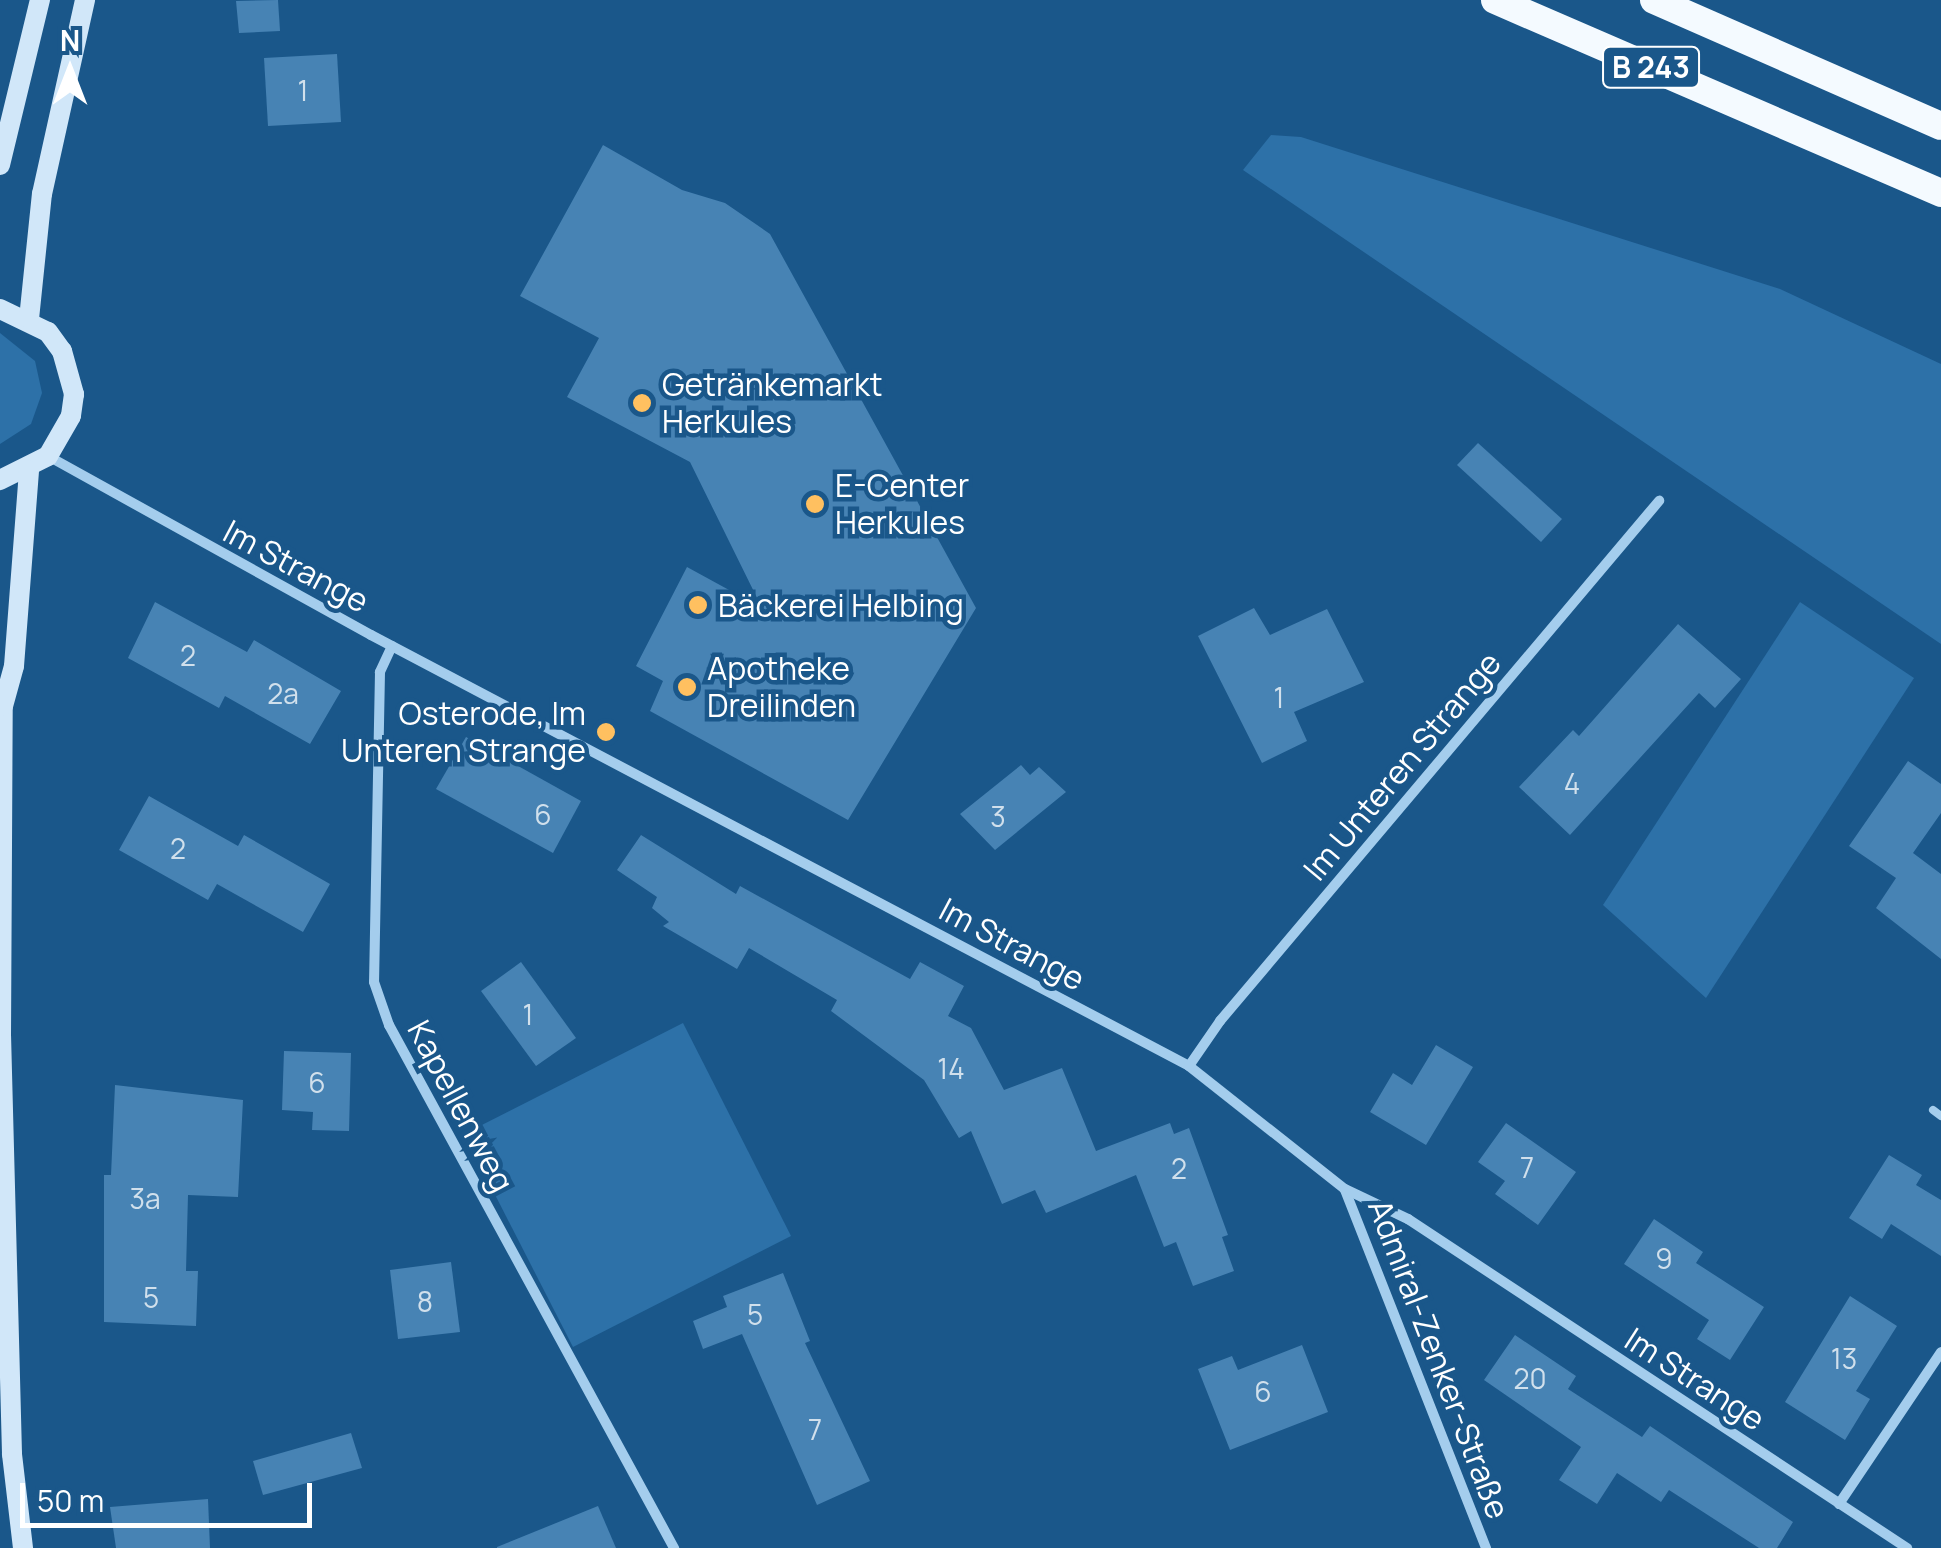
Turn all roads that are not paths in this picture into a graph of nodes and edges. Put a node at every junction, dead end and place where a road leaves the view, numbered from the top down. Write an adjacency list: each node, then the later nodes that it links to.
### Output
1 (40, 0): 6 (main road)
2 (85, 0): 9 (main road)
3 (1495, 0): 7 (highway, B 243)
4 (1654, 0): 5 (highway, B 243)
5 (1941, 126)
6 (0, 166)
7 (1941, 193)
8 (0, 309): 9 (main road)
9 (29, 318): 10 (main road)
10 (48, 456): 11 (main road); 14 (street, Im Strange)
11 (29, 471): 12 (main road); 15 (main road)
12 (0, 480)
13 (1658, 501): 16 (street, Im Unteren Strange)
14 (392, 646): 16 (street, Im Strange); 21 (street, Kapellenweg)
15 (2, 702): 20 (main road)
16 (1189, 1066): 17 (street, Im Strange)
17 (1345, 1189): 19 (street, Im Strange); 22 (street, Admiral-Zenker-Straße)
18 (1941, 1352): 19 (street)
19 (1838, 1504): 23 (street, Im Strange)
20 (22, 1548)
21 (674, 1548)
22 (1486, 1548)
23 (1908, 1548)

